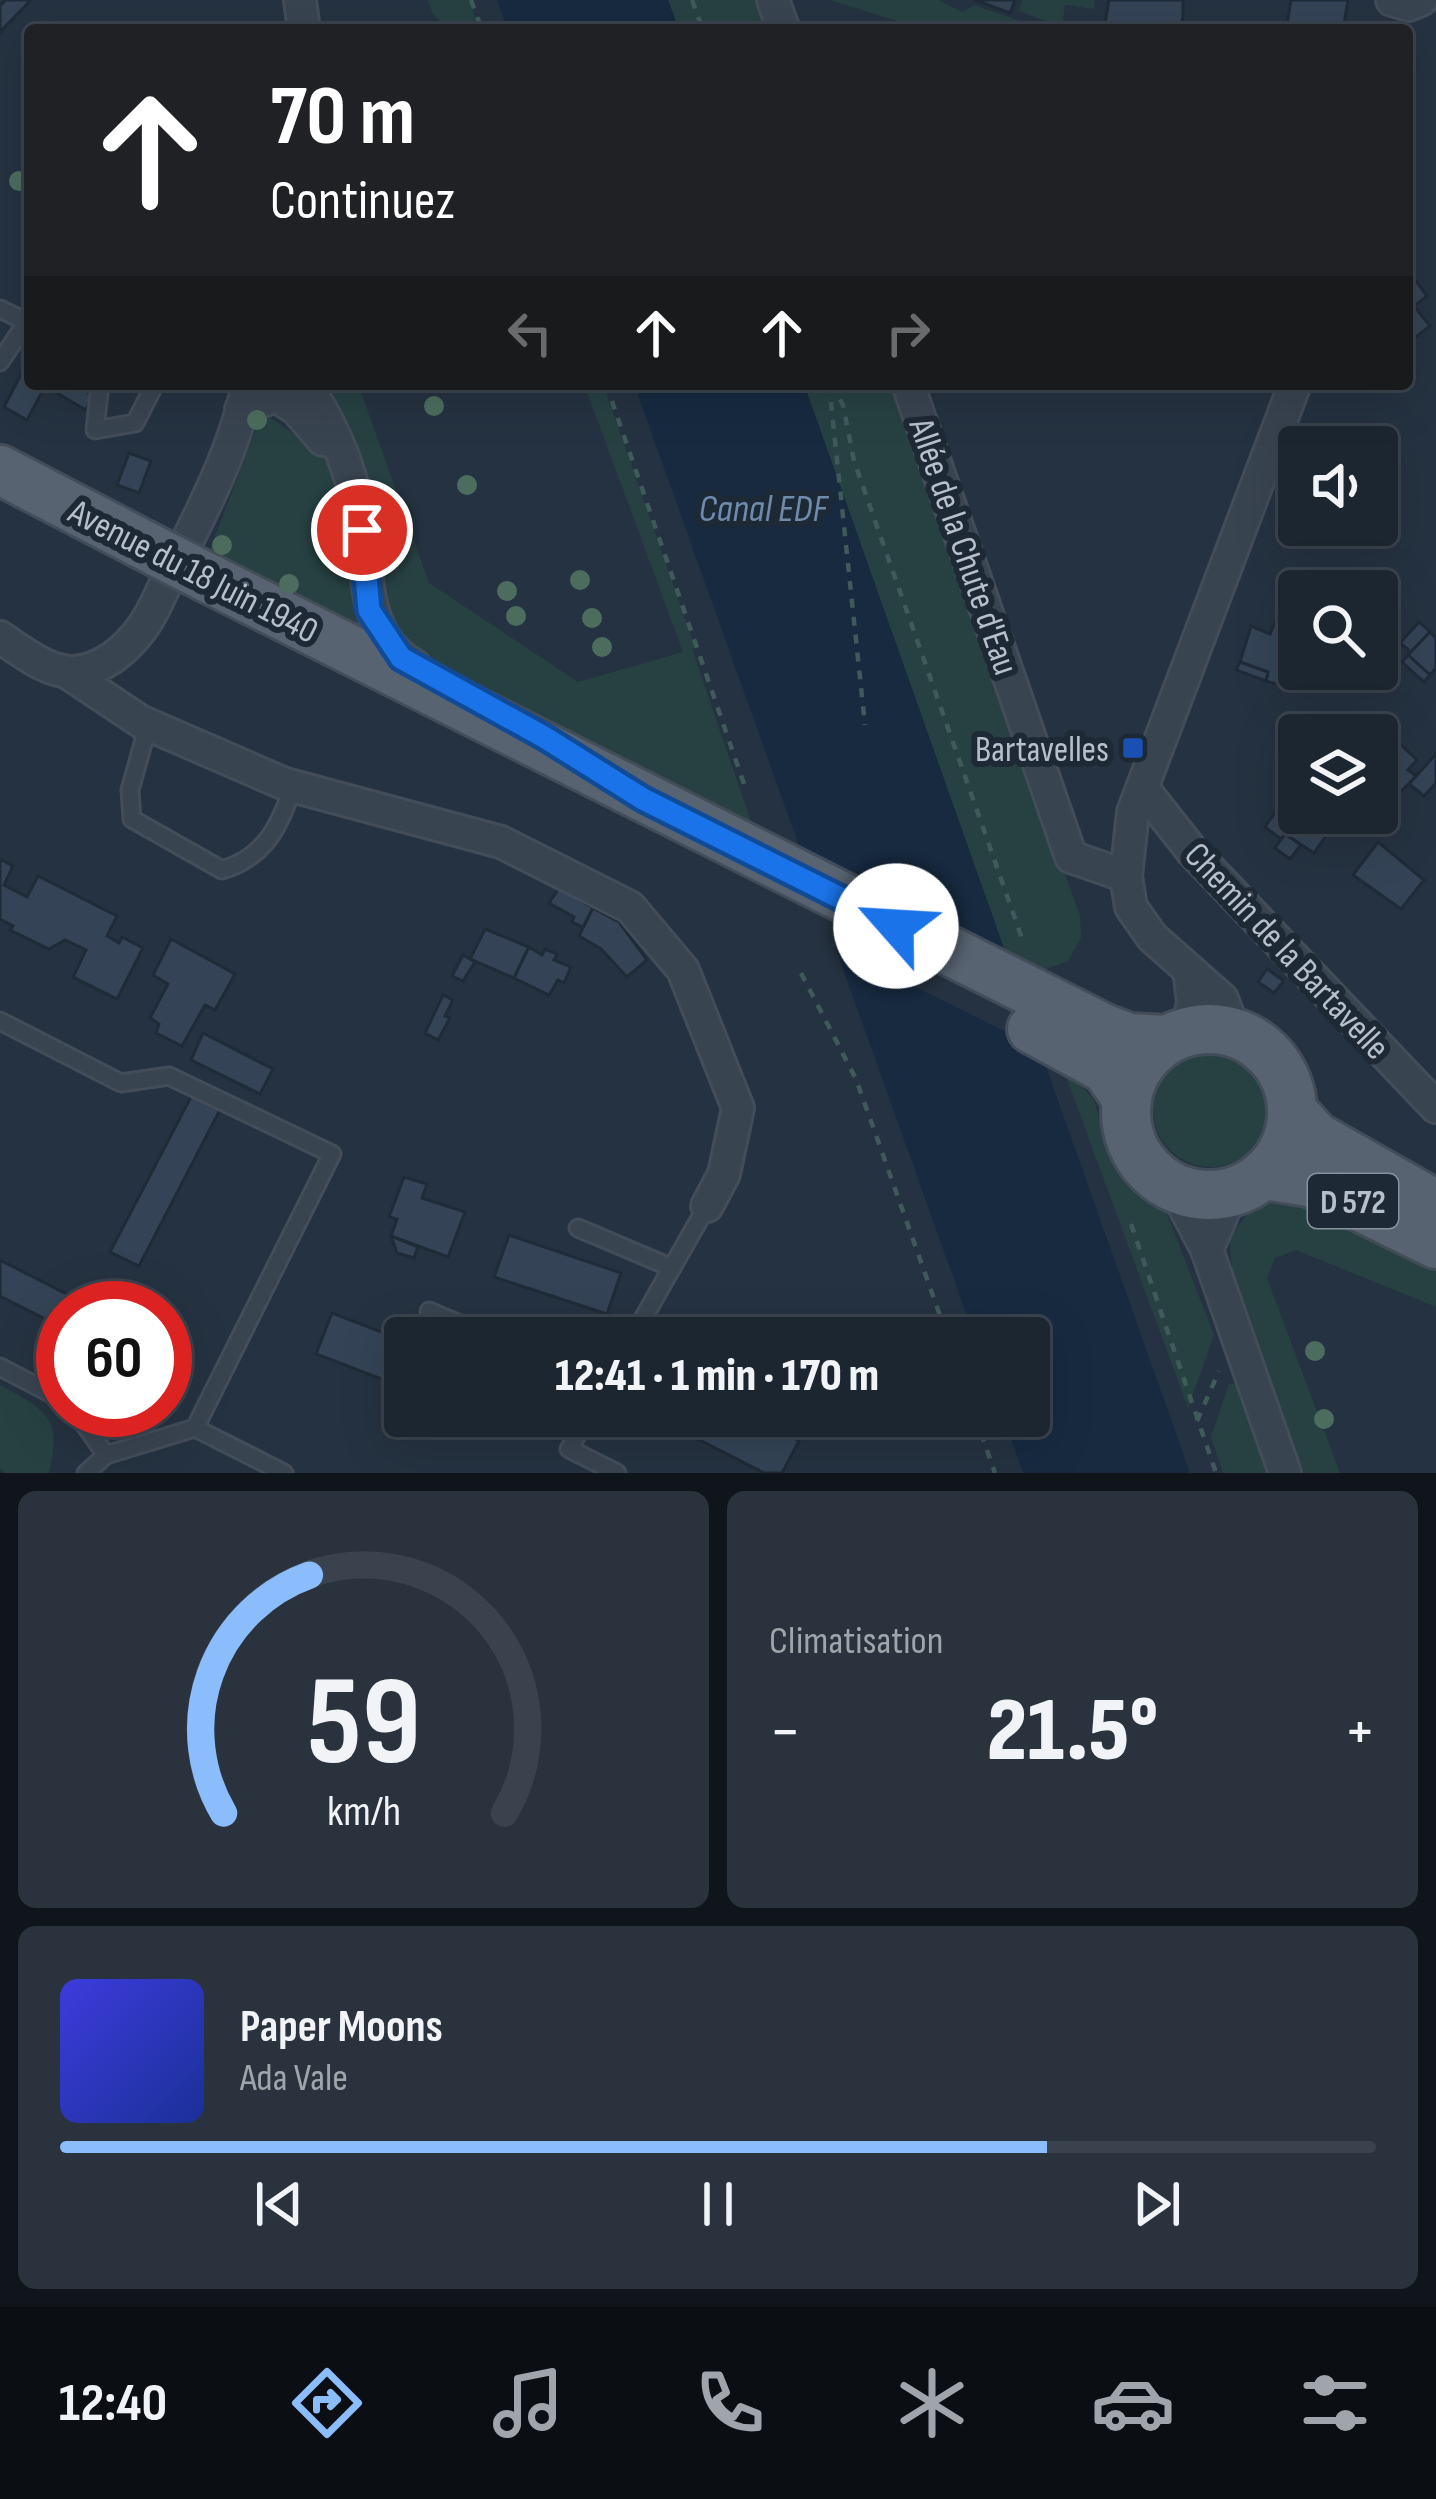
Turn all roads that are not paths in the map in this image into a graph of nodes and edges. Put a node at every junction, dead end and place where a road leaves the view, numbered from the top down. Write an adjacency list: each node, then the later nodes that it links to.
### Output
1 (24, 326): 2 (lane)
2 (0, 362)
3 (99, 390): 4 (lane)
4 (152, 390)
5 (308, 390): 9 (street)
6 (910, 390): 18 (street, Allée de la Chute d'Eau)
7 (1292, 390): 16 (street)
8 (245, 397): 9 (street); 13 (street)
9 (349, 473): 17 (street)
10 (1, 476): 11 (main road, Avenue du 18 Juin 1940, bridge)
11 (202, 587): 17 (main road, Avenue du 18 Juin 1940); 23 (main road, Avenue du 18 Juin 1940)
12 (0, 637): 13 (street)
13 (68, 673): 14 (street)
14 (140, 721): 15 (street); 15 (lane)
15 (293, 786): 30 (street)
16 (1144, 790): 18 (street); 25 (street, Chemin de la Bartavelle)
17 (643, 799): 23 (main road, Avenue du 18 Juin 1940)
18 (1126, 876): 19 (street)
19 (1189, 970): 21 (street); 22 (street)
20 (0, 1022): 40 (lane)
21 (1235, 1033): 22 (main road); 26 (main road)
22 (1176, 1036): 23 (main road, Avenue du 18 Juin 1940); 24 (main road)
23 (1101, 1046): 24 (main road, Avenue du 18 Juin 1940)
24 (1127, 1100): 28 (main road)
25 (1436, 1107)
26 (1293, 1112): 27 (main road); 29 (main road, D 572)
27 (1248, 1183): 28 (main road); 32 (main road, D 572); 33 (street)
28 (1174, 1187): 33 (street)
29 (1436, 1205)
30 (706, 1206): 34 (lane)
31 (578, 1228): 34 (lane)
32 (1436, 1244)
33 (1207, 1250): 47 (street)
34 (671, 1268): 37 (lane)
35 (429, 1311): 36 (lane)
36 (443, 1317)
37 (644, 1317)
38 (0, 1366): 39 (lane)
39 (36, 1385)
40 (195, 1428): 43 (lane); 45 (lane)
41 (93, 1437): 43 (lane)
42 (576, 1437): 46 (lane)
43 (106, 1455): 44 (lane)
44 (86, 1473)
45 (284, 1473)
46 (617, 1473)
47 (1285, 1473)

